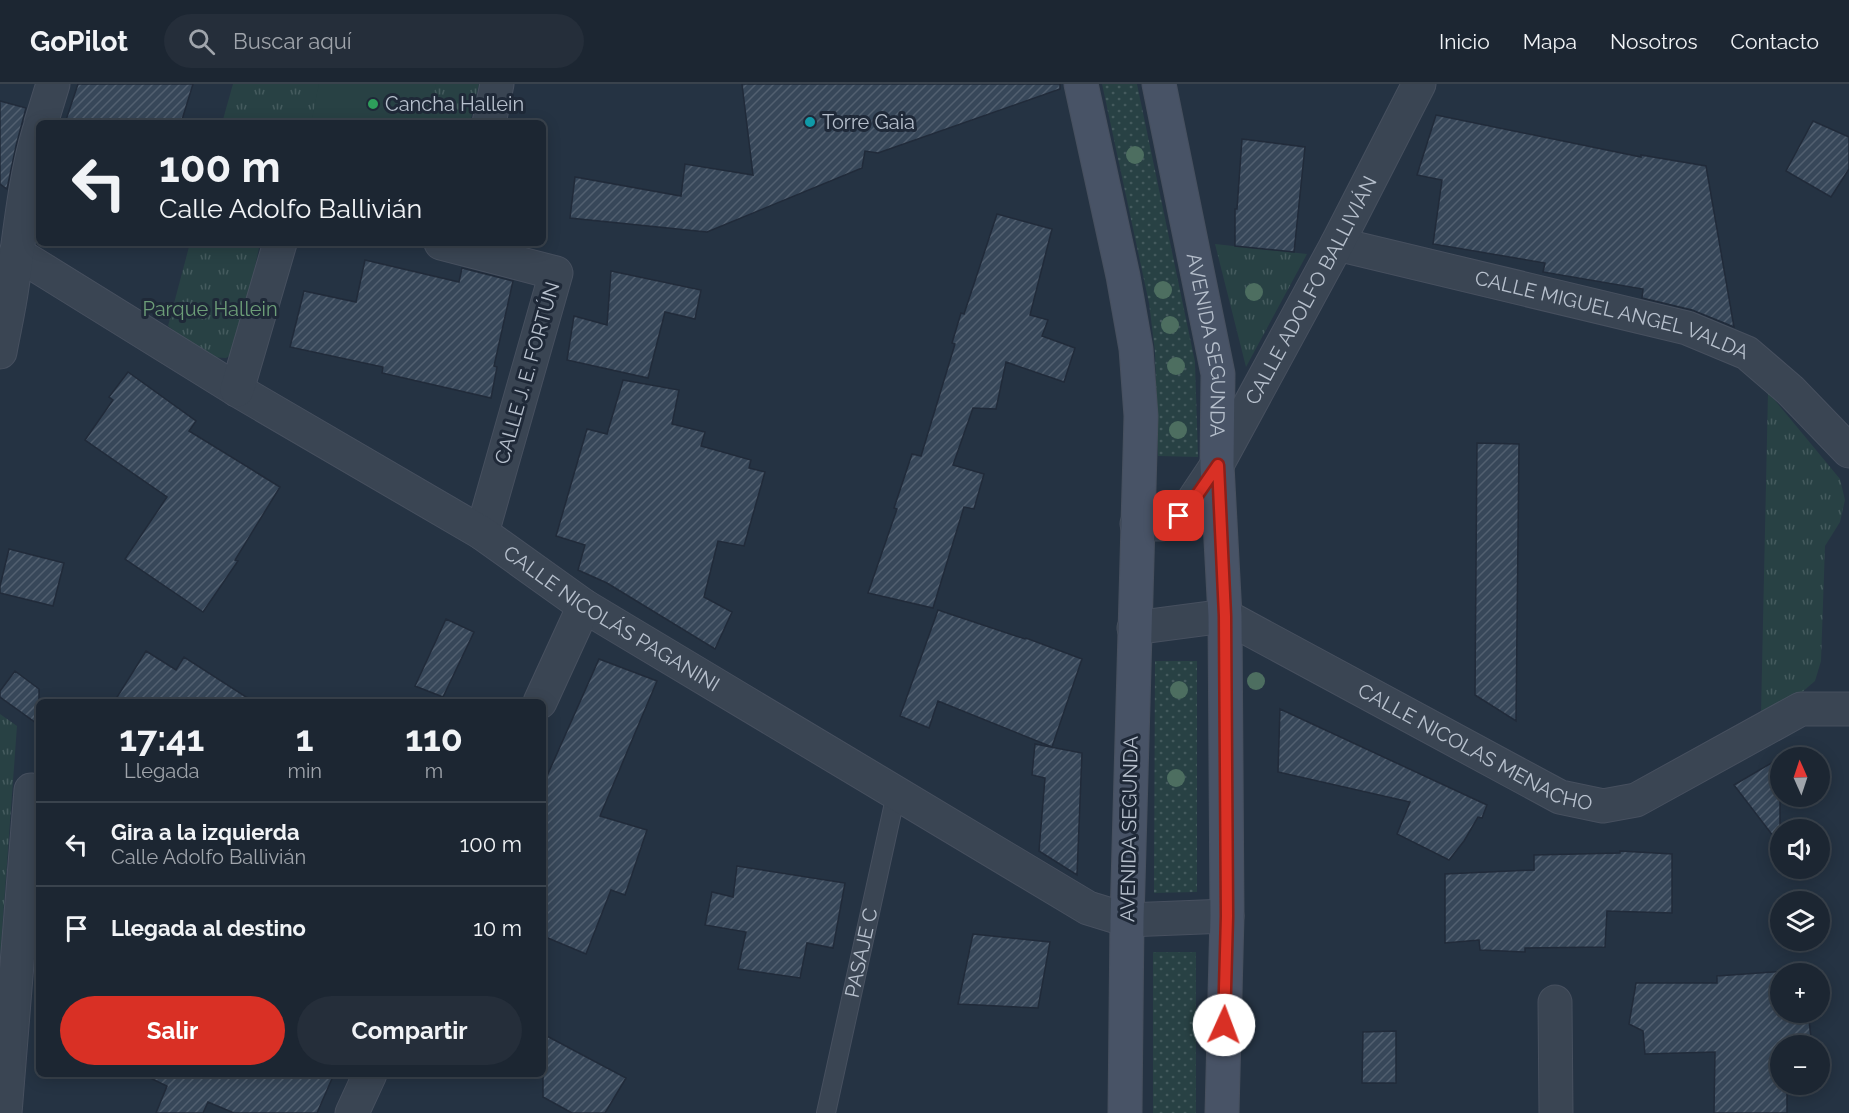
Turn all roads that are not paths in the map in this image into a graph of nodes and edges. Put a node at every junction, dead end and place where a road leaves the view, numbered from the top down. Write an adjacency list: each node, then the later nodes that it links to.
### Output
1 (53, 84): 6 (street)
2 (497, 84): 7 (street)
3 (1081, 84): 18 (main road, AVENIDA SEGUNDA)
4 (1159, 84): 17 (main road, AVENIDA SEGUNDA)
5 (1419, 84): 9 (street, CALLE ADOLFO BALLIVIÁN)
6 (42, 120)
7 (490, 120)
8 (36, 141): 12 (street)
9 (1337, 243): 16 (street, CALLE MIGUEL ANGEL VALDA); 17 (street, CALLE ADOLFO BALLIVIÁN)
10 (279, 246): 15 (street)
11 (461, 246): 19 (street, CALLE J. E. FORTÚN)
12 (15, 253): 13 (street); 15 (street, CALLE NICOLÁS PAGANINI)
13 (6, 286): 14 (street)
14 (0, 352)
15 (237, 390): 19 (street, CALLE NICOLÁS PAGANINI)
16 (1849, 451)
17 (1218, 465): 18 (street, CALLE ADOLFO BALLIVIÁN); 21 (main road, AVENIDA SEGUNDA)
18 (1137, 524): 22 (main road, AVENIDA SEGUNDA)
19 (482, 533): 20 (street, CALLE NICOLÁS PAGANINI)
20 (584, 606): 23 (street); 26 (street, CALLE NICOLÁS PAGANINI)
21 (1225, 616): 22 (street); 24 (street, CALLE NICOLAS MENACHO); 28 (main road, AVENIDA SEGUNDA)
22 (1134, 628): 29 (main road, AVENIDA SEGUNDA)
23 (541, 699)
24 (1849, 709)
25 (31, 790): 27 (street)
26 (896, 794): 29 (street, CALLE NICOLÁS PAGANINI); 34 (lane, PASAJE C)
27 (30, 906): 32 (street)
28 (1227, 916): 29 (street, CALLE NICOLÁS PAGANINI); 36 (main road, AVENIDA SEGUNDA)
29 (1127, 920): 35 (main road, AVENIDA SEGUNDA)
30 (1555, 1002): 37 (street)
31 (369, 1077): 33 (street)
32 (5, 1113)
33 (352, 1113)
34 (826, 1113)
35 (1125, 1113)
36 (1222, 1113)
37 (1556, 1113)

